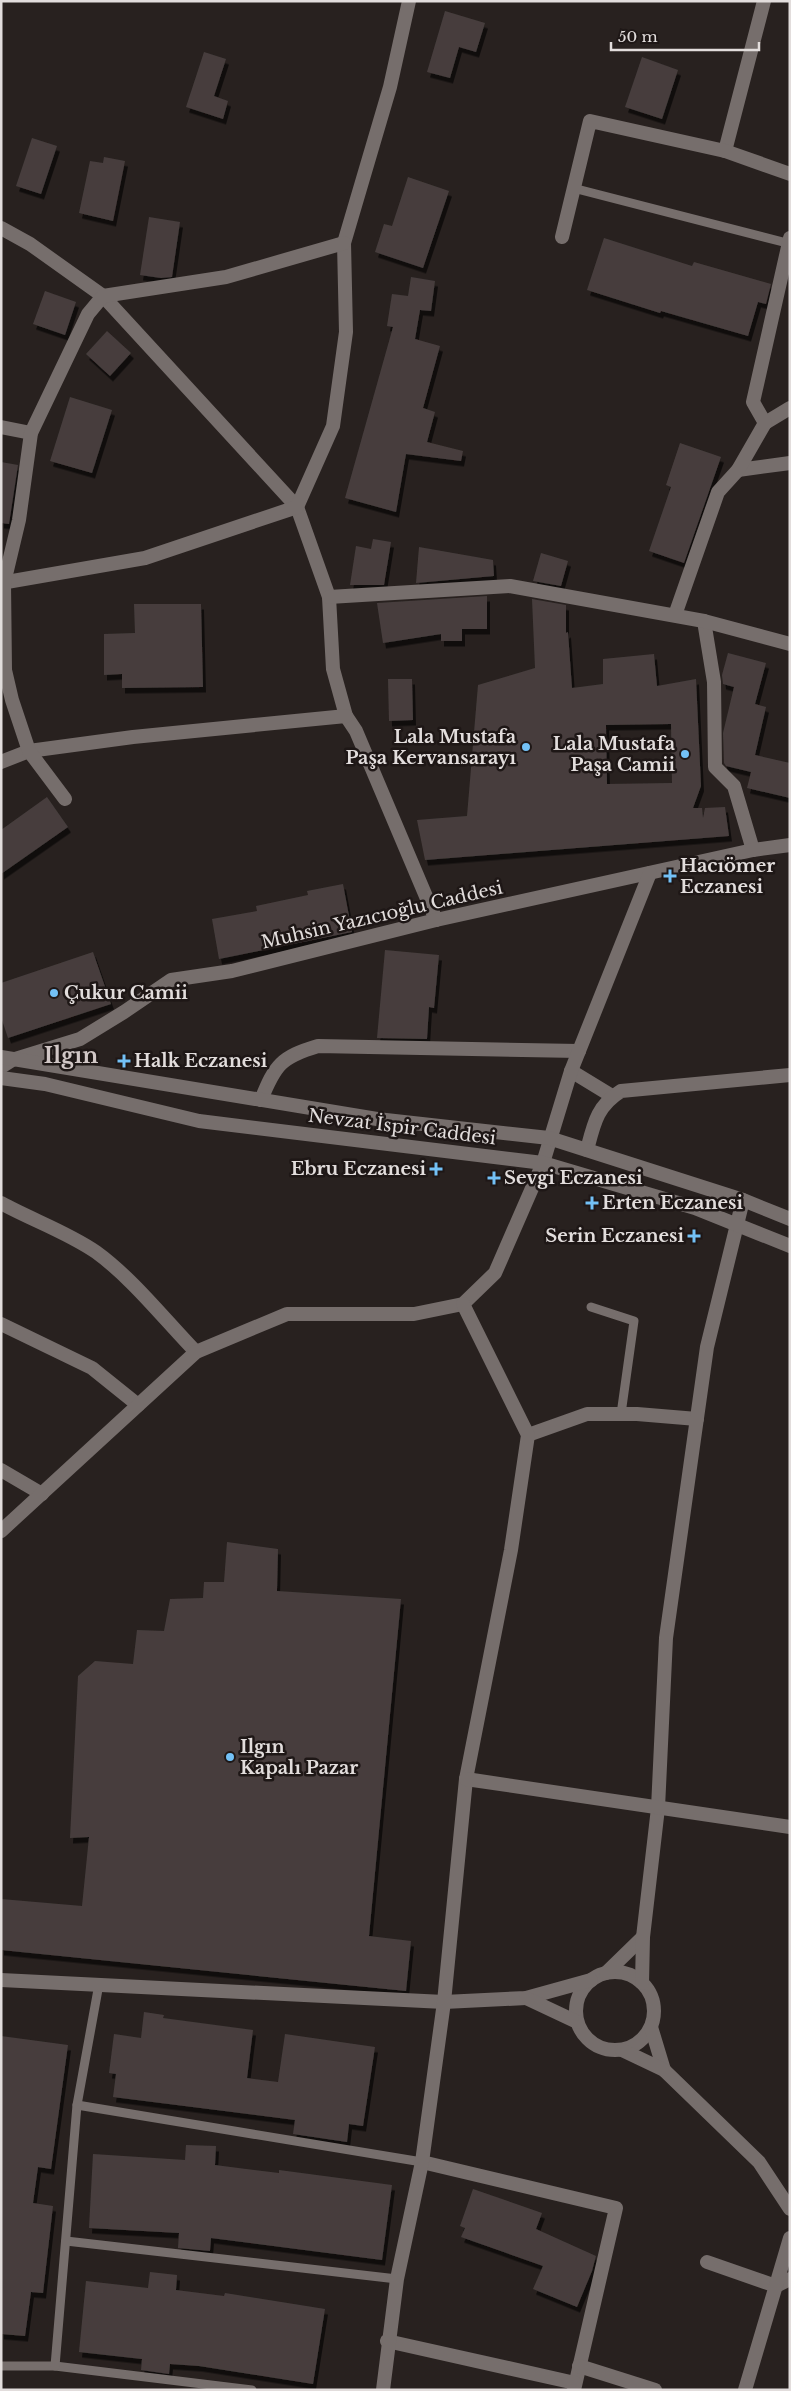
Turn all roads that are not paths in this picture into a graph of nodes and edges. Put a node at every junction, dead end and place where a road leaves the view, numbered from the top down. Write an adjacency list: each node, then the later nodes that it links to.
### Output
1 (409, 1): 9 (street)
2 (764, 1): 3 (street)
3 (725, 151): 4 (street); 5 (street)
4 (790, 174)
5 (573, 188): 7 (street); 8 (lane)
6 (1, 228): 10 (street)
7 (562, 237)
8 (788, 240): 12 (street)
9 (344, 244): 10 (street); 17 (street)
10 (103, 296): 14 (street); 17 (street)
11 (790, 408): 12 (street)
12 (766, 423): 16 (street)
13 (1, 427): 14 (street)
14 (31, 433): 18 (street)
15 (790, 463): 16 (street)
16 (738, 470): 20 (street)
17 (297, 506): 18 (street); 19 (street)
18 (3, 583): 24 (street)
19 (329, 596): 20 (street); 23 (street)
20 (674, 615): 21 (street)
21 (704, 621): 22 (street); 28 (street)
22 (790, 644)
23 (346, 716): 24 (street); 30 (street)
24 (28, 751): 25 (street); 26 (street)
25 (1, 762)
26 (64, 799)
27 (790, 845): 28 (street, Muhsin Yazıcıoğlu Caddesi)
28 (753, 850): 29 (street, Muhsin Yazıcıoğlu Caddesi)
29 (650, 873): 30 (street, Muhsin Yazıcıoğlu Caddesi); 31 (street)
30 (436, 920): 32 (street, Muhsin Yazıcıoğlu Caddesi)
31 (579, 1051): 33 (street); 37 (street)
32 (5, 1061): 37 (street, Nevzat İspir Caddesi)
33 (571, 1071): 36 (street); 38 (street)
34 (790, 1075): 36 (street)
35 (1, 1078): 40 (street, Nevzat İspir Caddesi)
36 (612, 1096): 39 (street)
37 (261, 1100): 38 (street, Nevzat İspir Caddesi)
38 (549, 1138): 39 (street, Nevzat İspir Caddesi); 40 (street)
39 (587, 1150): 41 (street, Nevzat İspir Caddesi)
40 (543, 1163): 44 (street, Nevzat İspir Caddesi); 46 (street)
41 (743, 1200): 43 (street, Nevzat İspir Caddesi); 44 (street)
42 (1, 1203): 49 (street)
43 (790, 1219)
44 (737, 1224): 45 (street, Nevzat İspir Caddesi); 52 (street)
45 (790, 1246)
46 (463, 1304): 49 (street); 53 (street)
47 (591, 1307): 51 (lane)
48 (1, 1324): 50 (street)
49 (196, 1352): 50 (street)
50 (138, 1405): 55 (street)
51 (621, 1414): 52 (street); 53 (street)
52 (697, 1419): 58 (street)
53 (528, 1434): 57 (street)
54 (1, 1470): 55 (street)
55 (42, 1494): 56 (street)
56 (1, 1531)
57 (466, 1779): 58 (street); 67 (street)
58 (658, 1808): 59 (street); 60 (street)
59 (790, 1827)
60 (643, 1938): 61 (street); 64 (street)
61 (606, 1973): 63 (street); 64 (street)
62 (1, 1980): 65 (street)
63 (591, 1980): 66 (street); 68 (street)
64 (642, 1983): 69 (street)
65 (99, 1984): 67 (street); 72 (lane)
66 (526, 1998): 67 (street); 68 (street)
67 (444, 2002): 73 (street)
68 (577, 2022): 70 (street)
69 (652, 2027): 70 (street); 71 (street)
70 (622, 2050): 71 (street)
71 (664, 2070): 74 (street)
72 (77, 2105): 73 (lane); 76 (lane)
73 (422, 2162): 78 (street); 84 (street)
74 (790, 2209)
75 (790, 2238): 80 (street)
76 (66, 2241): 78 (lane); 83 (lane)
77 (707, 2262): 80 (street)
78 (396, 2279): 81 (street)
79 (790, 2280): 80 (street)
80 (776, 2286): 89 (street)
81 (387, 2341): 85 (street); 87 (street)
82 (1, 2366): 83 (lane)
83 (55, 2366): 86 (lane)
84 (579, 2366): 85 (street); 88 (street)
85 (574, 2386)
86 (252, 2390)
87 (383, 2390)
88 (655, 2390)
89 (745, 2390)

